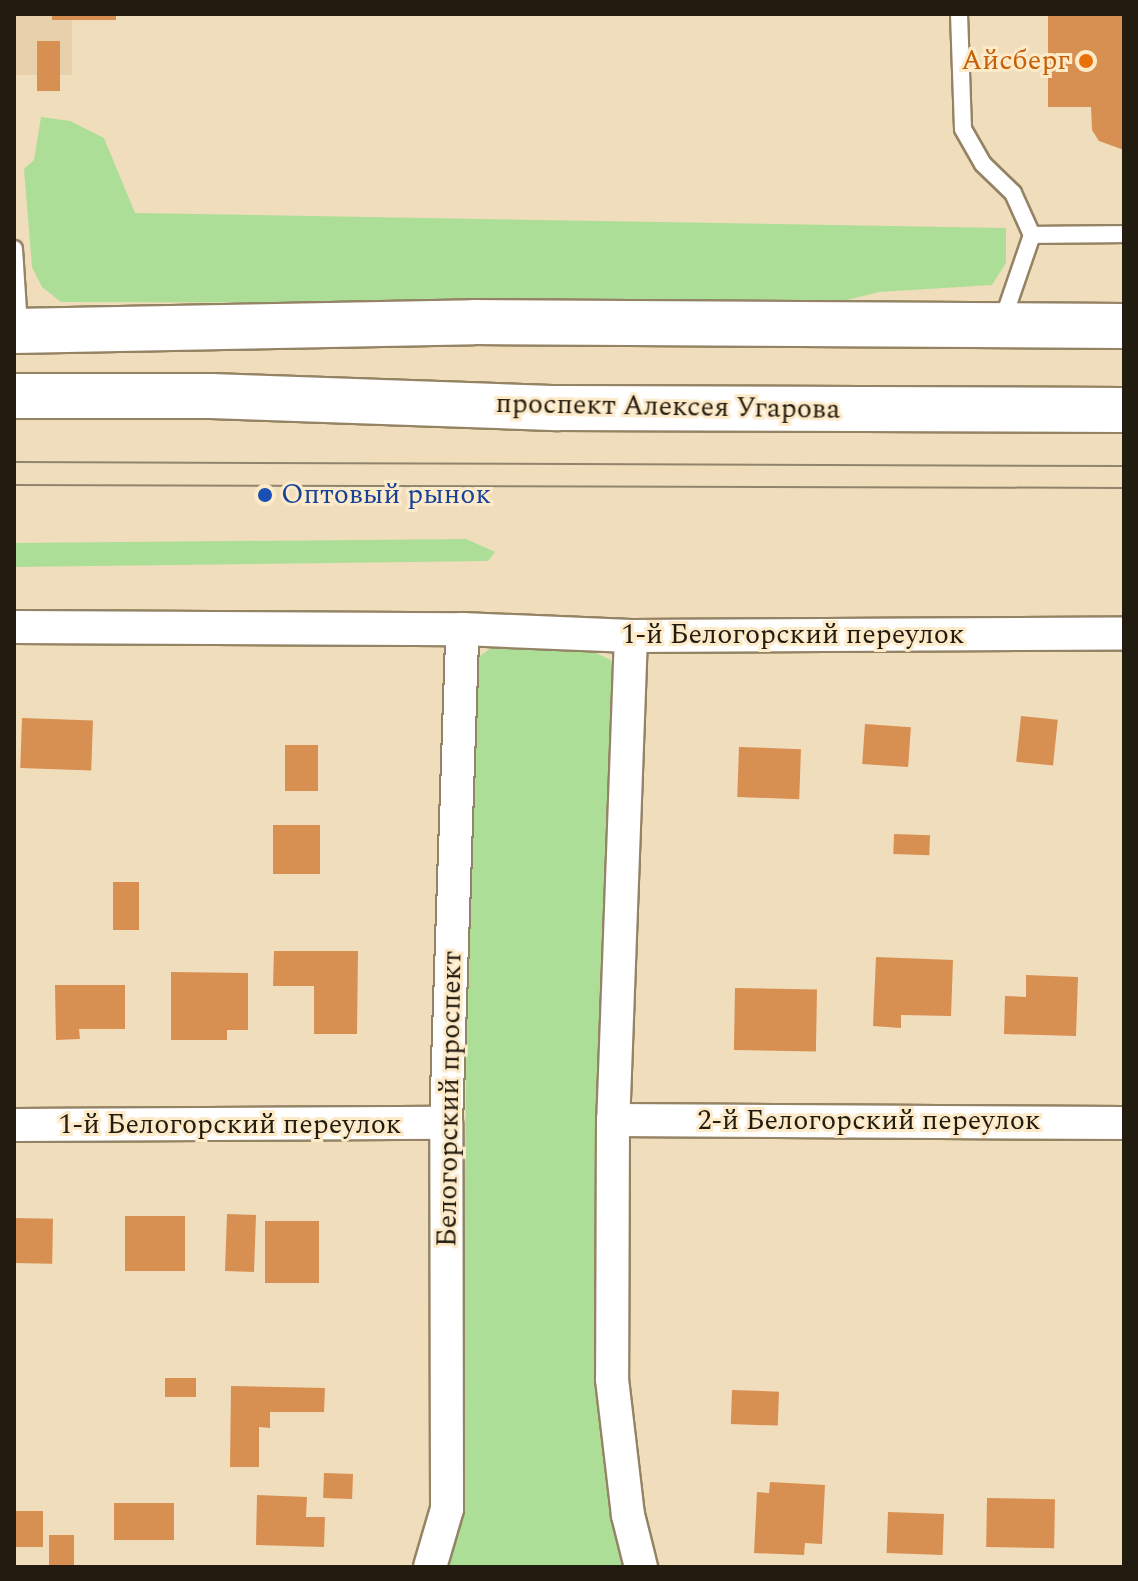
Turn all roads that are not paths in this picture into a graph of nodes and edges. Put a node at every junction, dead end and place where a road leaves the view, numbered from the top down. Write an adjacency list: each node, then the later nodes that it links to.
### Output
1 (959, 14): 3 (lane)
2 (1124, 234): 3 (lane)
3 (1032, 235): 5 (lane)
4 (14, 249): 8 (lane)
5 (1001, 325): 6 (main road); 7 (main road)
6 (1124, 326)
7 (214, 330): 8 (main road); 10 (main road)
8 (17, 331)
9 (14, 396): 10 (main road, проспект Алексея Угарова)
10 (211, 396): 11 (main road, проспект Алексея Угарова)
11 (1124, 410)
12 (14, 627): 13 (street, 1-й Белогорский переулок)
13 (462, 629): 15 (street, 1-й Белогорский переулок); 17 (street, Белогорский проспект)
14 (1124, 633): 15 (street, 1-й Белогорский переулок)
15 (631, 636): 16 (street)
16 (613, 1120): 18 (street, 2-й Белогорский переулок); 21 (street)
17 (446, 1123): 19 (street, 1-й Белогорский переулок); 20 (street, Белогорский проспект)
18 (1124, 1123)
19 (14, 1125)
20 (430, 1567)
21 (641, 1567)

